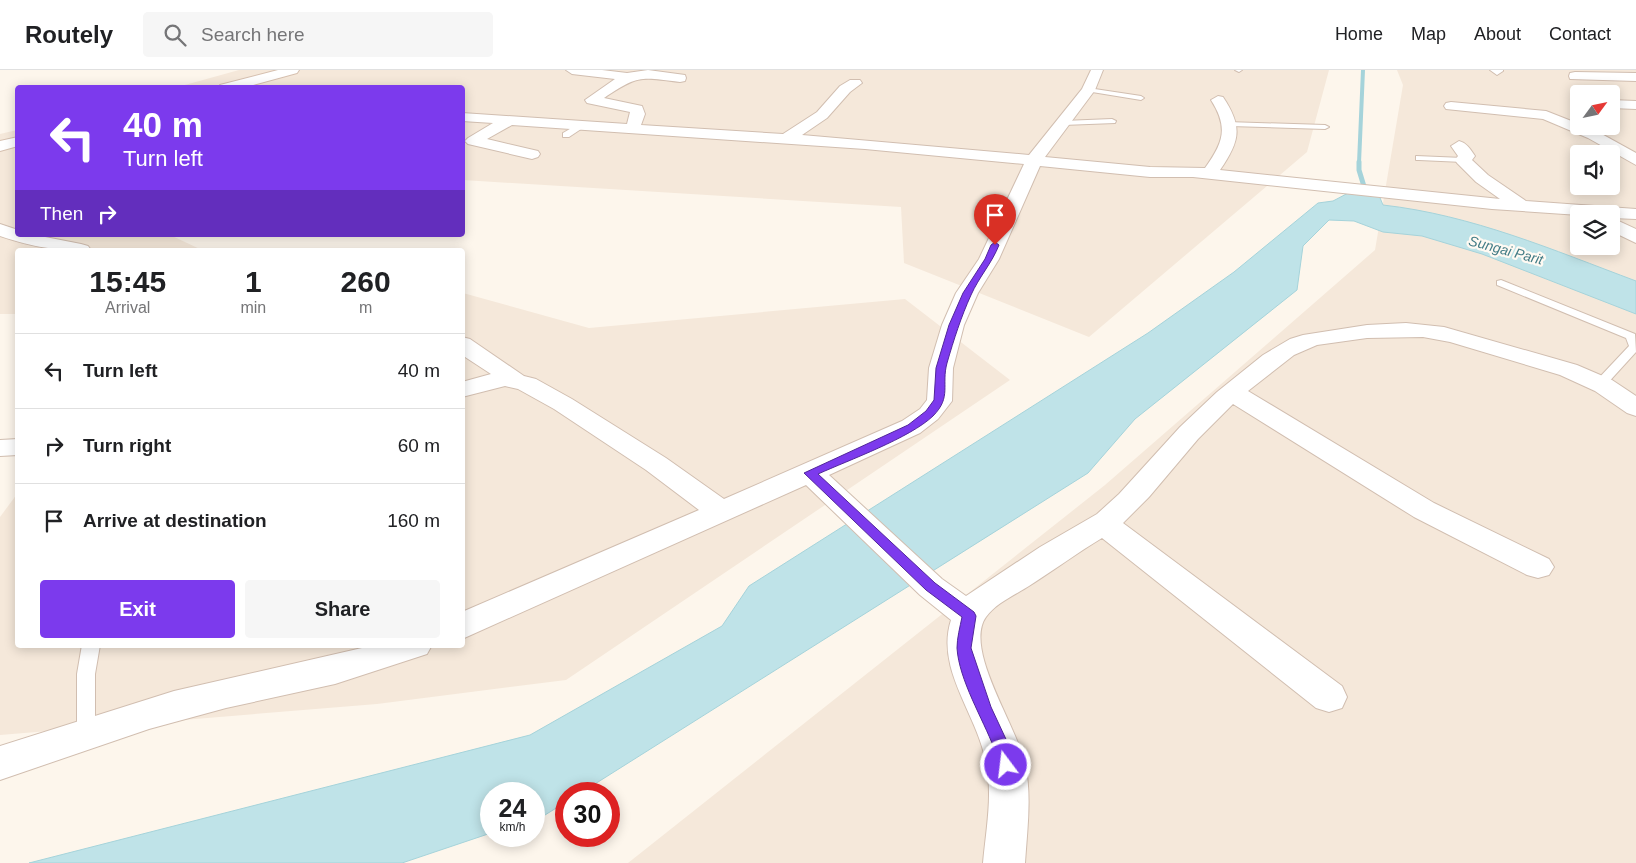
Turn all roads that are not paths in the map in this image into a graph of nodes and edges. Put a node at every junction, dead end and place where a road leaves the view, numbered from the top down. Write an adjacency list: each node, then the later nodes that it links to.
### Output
1 (292, 70): 9 (street)
2 (572, 70): 6 (street)
3 (1096, 70): 10 (street)
4 (1575, 76): 5 (street)
5 (1636, 77)
6 (627, 78): 7 (street); 23 (street)
7 (680, 78)
8 (855, 83): 25 (street)
9 (236, 85)
10 (1088, 90): 11 (lane); 19 (street)
11 (1141, 98)
12 (1218, 100): 20 (street)
13 (1620, 104): 14 (street)
14 (1636, 105)
15 (1451, 106): 33 (street)
16 (465, 116): 17 (street)
17 (510, 120): 21 (street); 26 (street)
18 (1112, 121): 19 (lane)
19 (1062, 123): 32 (street)
20 (1230, 124): 22 (lane); 34 (street)
21 (583, 125): 23 (street); 24 (lane)
22 (1325, 127)
23 (632, 128): 25 (street)
24 (566, 135)
25 (786, 139): 32 (street)
26 (468, 140): 30 (street)
27 (15, 142): 28 (street)
28 (0, 146)
29 (1461, 153): 31 (lane); 35 (street)
30 (532, 154)
31 (1419, 158)
32 (1034, 160): 34 (street); 54 (street)
33 (1636, 160)
34 (1209, 174): 35 (street)
35 (1522, 206): 36 (street)
36 (1570, 212)
37 (1636, 214): 38 (street)
38 (1620, 215)
39 (1620, 226): 43 (street)
40 (0, 230): 41 (street)
41 (15, 235)
42 (22, 237): 44 (street)
43 (1636, 237)
44 (70, 248)
45 (1501, 283): 48 (lane)
46 (465, 346): 47 (street)
47 (514, 379): 49 (street); 55 (street)
48 (1601, 383): 50 (street); 51 (street)
49 (465, 389)
50 (1233, 393): 56 (street); 57 (street)
51 (1636, 408)
52 (15, 447): 53 (street)
53 (0, 448)
54 (810, 473): 55 (street); 58 (street)
55 (720, 511): 59 (street)
56 (1103, 524): 58 (street); 62 (street)
57 (1538, 567)
58 (969, 616): 65 (street)
59 (465, 625)
60 (90, 648): 63 (lane)
61 (406, 648): 63 (street)
62 (1329, 697)
63 (86, 734): 64 (street)
64 (0, 763)
65 (1004, 863)

